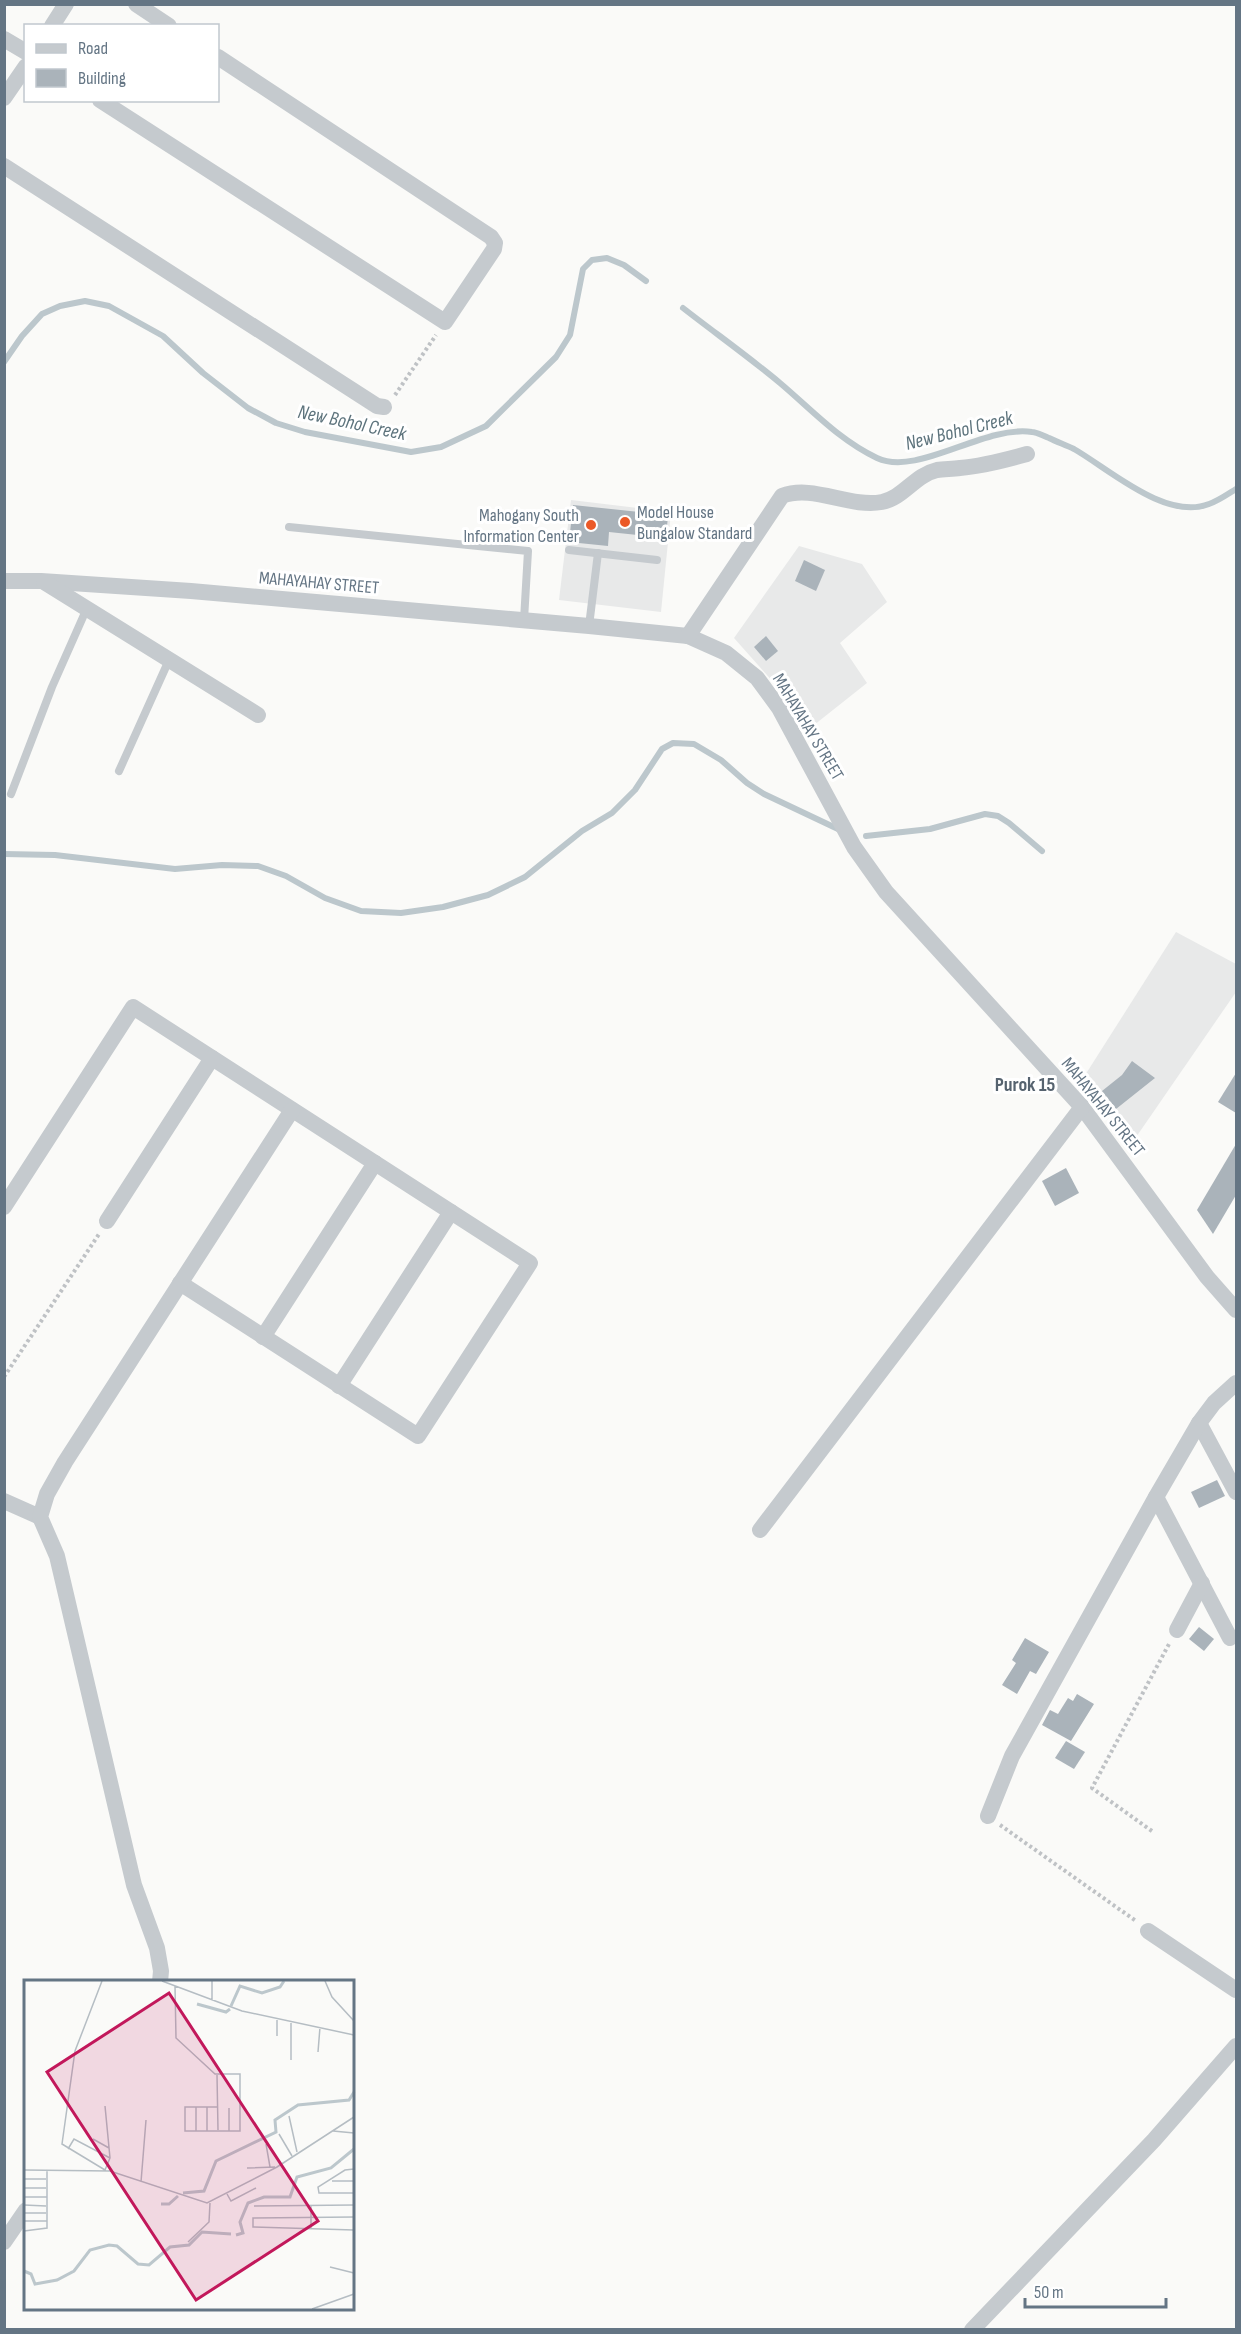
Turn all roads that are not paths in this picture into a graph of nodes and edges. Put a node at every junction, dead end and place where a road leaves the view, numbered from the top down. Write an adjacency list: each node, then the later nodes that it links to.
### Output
1 (66, 4): 3 (street)
2 (136, 4): 4 (street)
3 (53, 24)
4 (165, 24)
5 (4, 39): 6 (street)
6 (24, 51)
7 (219, 58): 10 (street)
8 (24, 69): 9 (street)
9 (4, 98)
10 (103, 102)
11 (4, 166): 12 (street)
12 (384, 407)
13 (1027, 454): 23 (street)
14 (289, 527): 21 (lane)
15 (569, 550): 16 (lane)
16 (598, 553): 17 (lane); 22 (lane)
17 (657, 560)
18 (41, 580): 19 (street, MAHAYAHAY STREET); 20 (street); 21 (street, MAHAYAHAY STREET)
19 (4, 581)
20 (87, 608): 24 (street); 27 (lane)
21 (524, 620): 22 (street, MAHAYAHAY STREET)
22 (589, 626): 23 (street, MAHAYAHAY STREET)
23 (688, 636): 29 (street, MAHAYAHAY STREET)
24 (169, 660): 25 (street); 26 (lane)
25 (258, 715)
26 (118, 771)
27 (11, 794)
28 (212, 1058): 30 (street); 32 (street); 34 (street)
29 (1082, 1107): 36 (street, MAHAYAHAY STREET); 45 (street)
30 (292, 1110): 31 (street); 35 (street)
31 (375, 1163): 33 (street); 37 (street)
32 (4, 1207)
33 (451, 1212): 39 (street); 39 (street)
34 (107, 1221)
35 (180, 1283): 37 (street); 44 (street)
36 (1236, 1310)
37 (263, 1336): 39 (street)
38 (1236, 1383): 40 (street)
39 (339, 1386)
40 (1199, 1423): 41 (street); 42 (street)
41 (1236, 1492)
42 (1156, 1497): 46 (street); 49 (street)
43 (4, 1502): 44 (street)
44 (40, 1517): 51 (street)
45 (760, 1530)
46 (1202, 1583): 47 (street); 48 (street)
47 (1177, 1630)
48 (1230, 1638)
49 (988, 1816)
50 (1148, 1930): 52 (street)
51 (160, 1980)
52 (1236, 1990)
53 (1236, 2046): 56 (street)
54 (24, 2213): 55 (street)
55 (4, 2242)
56 (972, 2330)

